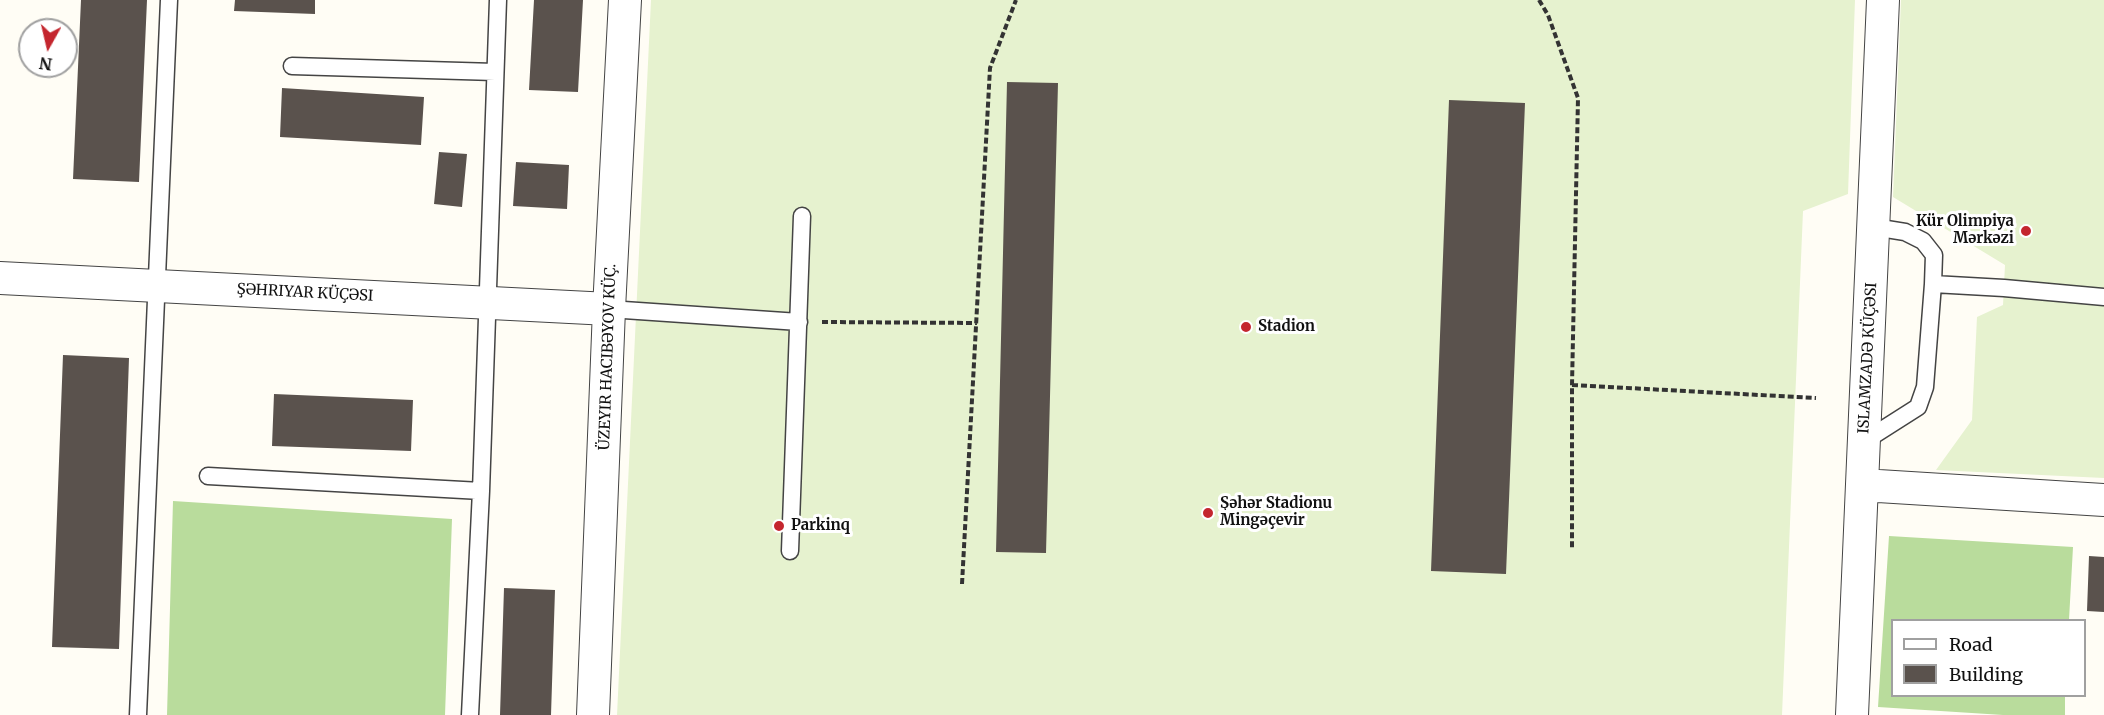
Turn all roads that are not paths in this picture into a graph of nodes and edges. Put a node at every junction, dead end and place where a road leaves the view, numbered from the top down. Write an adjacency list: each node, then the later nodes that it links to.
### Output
1 (169, 0): 11 (lane)
2 (498, 0): 6 (lane)
3 (625, 0): 14 (street)
4 (1883, 0): 8 (street, ISLAMZADƏ KÜÇƏSI)
5 (292, 66): 6 (lane)
6 (495, 72): 13 (lane)
7 (802, 216): 15 (lane)
8 (1874, 227): 10 (lane); 16 (street, ISLAMZADƏ KÜÇƏSI)
9 (0, 278): 11 (street, ŞƏHRIYAR KÜÇƏSI)
10 (1933, 284): 12 (lane); 16 (lane)
11 (157, 285): 13 (street, ŞƏHRIYAR KÜÇƏSI); 22 (lane)
12 (2104, 297)
13 (487, 303): 14 (street, ŞƏHRIYAR KÜÇƏSI); 19 (lane)
14 (609, 309): 15 (lane); 24 (street)
15 (799, 322): 21 (lane)
16 (1863, 442): 18 (street, ISLAMZADƏ KÜÇƏSI)
17 (208, 476): 19 (lane)
18 (1862, 485): 20 (street); 25 (street, ISLAMZADƏ KÜÇƏSI)
19 (481, 491): 23 (lane)
20 (2104, 500)
21 (790, 551)
22 (138, 715)
23 (470, 715)
24 (593, 715)
25 (1852, 715)

